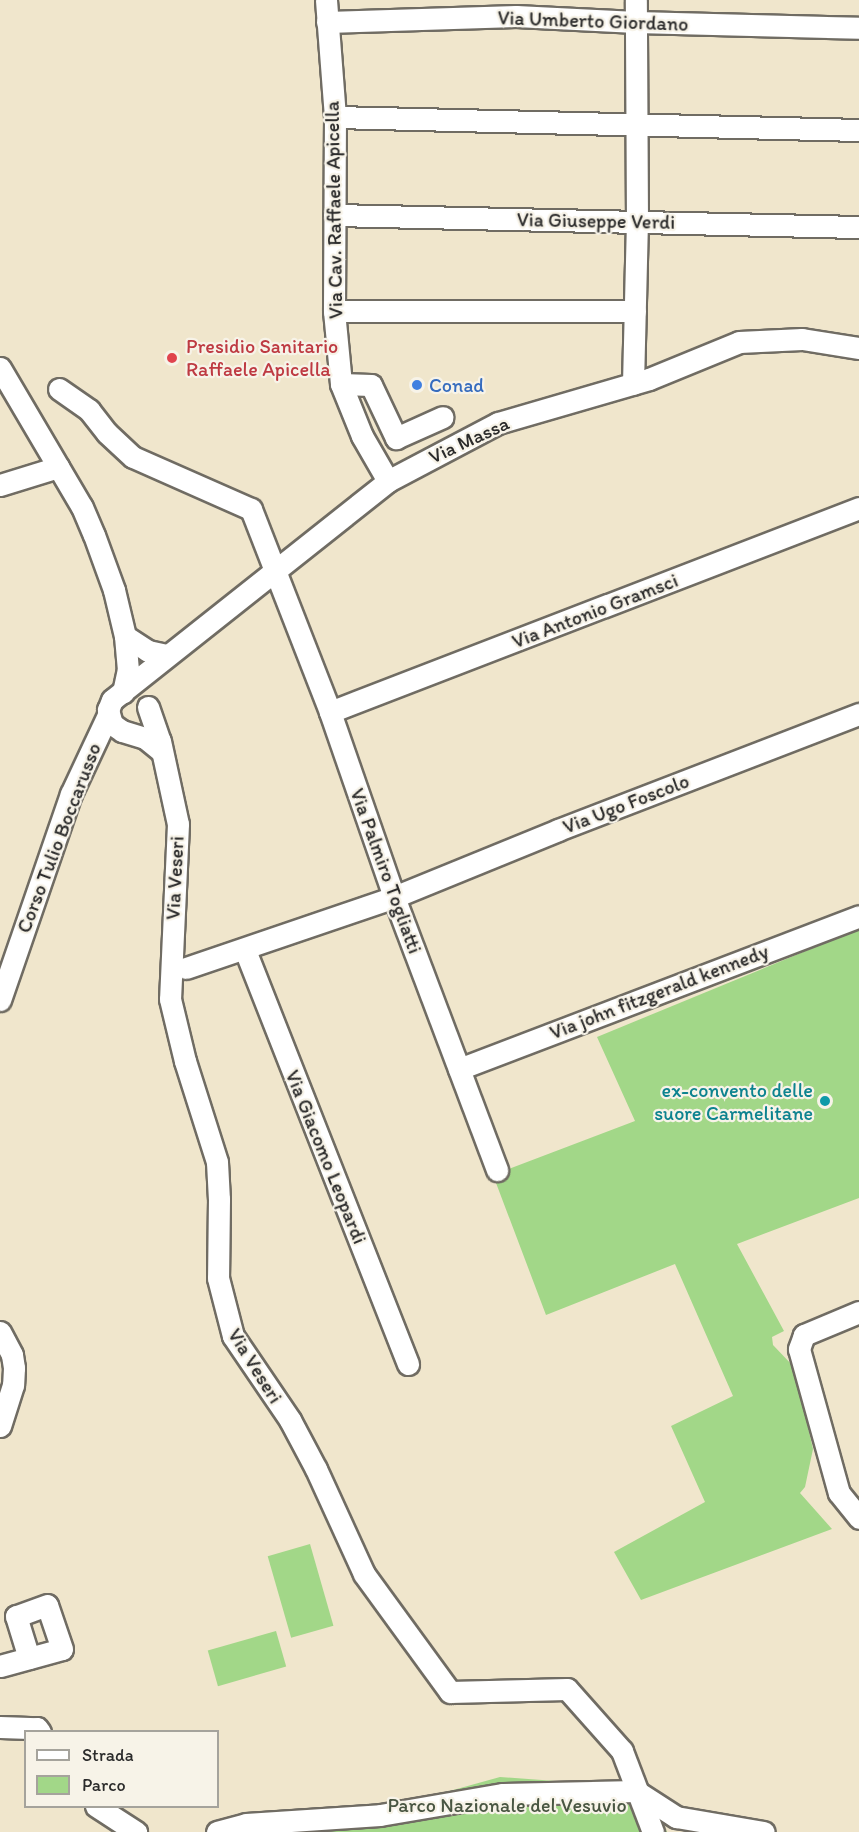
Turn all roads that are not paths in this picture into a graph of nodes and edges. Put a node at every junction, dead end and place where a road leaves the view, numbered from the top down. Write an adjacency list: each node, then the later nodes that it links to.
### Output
1 (326, 0): 3 (street, Via Cav. Raffaele Apicella)
2 (636, 0): 4 (street)
3 (327, 22): 4 (street, Via Umberto Giordano); 6 (street, Via Cav. Raffaele Apicella)
4 (636, 22): 5 (street, Via Umberto Giordano); 7 (street)
5 (859, 28)
6 (335, 117): 7 (street); 9 (street, Via Cav. Raffaele Apicella)
7 (635, 125): 8 (street); 10 (street)
8 (859, 130)
9 (334, 215): 10 (street, Via Giuseppe Verdi); 12 (street, Via Cav. Raffaele Apicella)
10 (638, 222): 11 (street, Via Giuseppe Verdi); 13 (street)
11 (859, 227)
12 (334, 311): 13 (street); 16 (street, Via Cav. Raffaele Apicella)
13 (635, 311): 17 (street)
14 (859, 348): 17 (street, Via Massa)
15 (0, 368): 20 (street)
16 (341, 384): 19 (street); 21 (street, Via Cav. Raffaele Apicella)
17 (633, 384): 21 (street, Via Massa)
18 (59, 389): 24 (street, Via Palmiro Togliatti)
19 (443, 417)
20 (58, 467): 22 (street); 25 (street)
21 (388, 481): 24 (street, Via Massa)
22 (0, 485)
23 (859, 508): 31 (street, Via Antonio Gramsci)
24 (274, 572): 26 (street, Via Massa); 31 (street, Via Palmiro Togliatti)
25 (125, 636): 26 (street); 27 (street); 28 (street)
26 (167, 655): 27 (street, Via Massa)
27 (140, 679): 28 (street, Via Massa); 29 (street)
28 (123, 692): 29 (street); 30 (street)
29 (147, 704): 33 (street); 35 (street)
30 (109, 712): 33 (street); 34 (street, Corso Tulio Boccarusso)
31 (330, 712): 36 (street, Via Palmiro Togliatti)
32 (859, 714): 36 (street, Via Ugo Foscolo)
33 (131, 732): 34 (street); 35 (street)
34 (92, 746): 40 (street, Corso Tulio Boccarusso)
35 (160, 750): 52 (street, Via Veseri)
36 (394, 897): 38 (street); 41 (street, Via Palmiro Togliatti)
37 (859, 916): 41 (street, Via john fitzgerald kennedy)
38 (245, 950): 39 (street); 45 (street, Via Giacomo Leopardi)
39 (186, 969)
40 (0, 1000)
41 (459, 1070): 42 (street, Via Palmiro Togliatti)
42 (497, 1170)
43 (859, 1312): 47 (street)
44 (0, 1332): 46 (street)
45 (408, 1364)
46 (0, 1426)
47 (859, 1518)
48 (29, 1658): 49 (street)
49 (0, 1666)
50 (0, 1728): 51 (street)
51 (39, 1730)
52 (636, 1791): 55 (street); 56 (street, Via Veseri); 57 (street)
53 (99, 1808): 54 (street)
54 (136, 1832)
55 (218, 1832)
56 (654, 1832)
57 (764, 1832)

